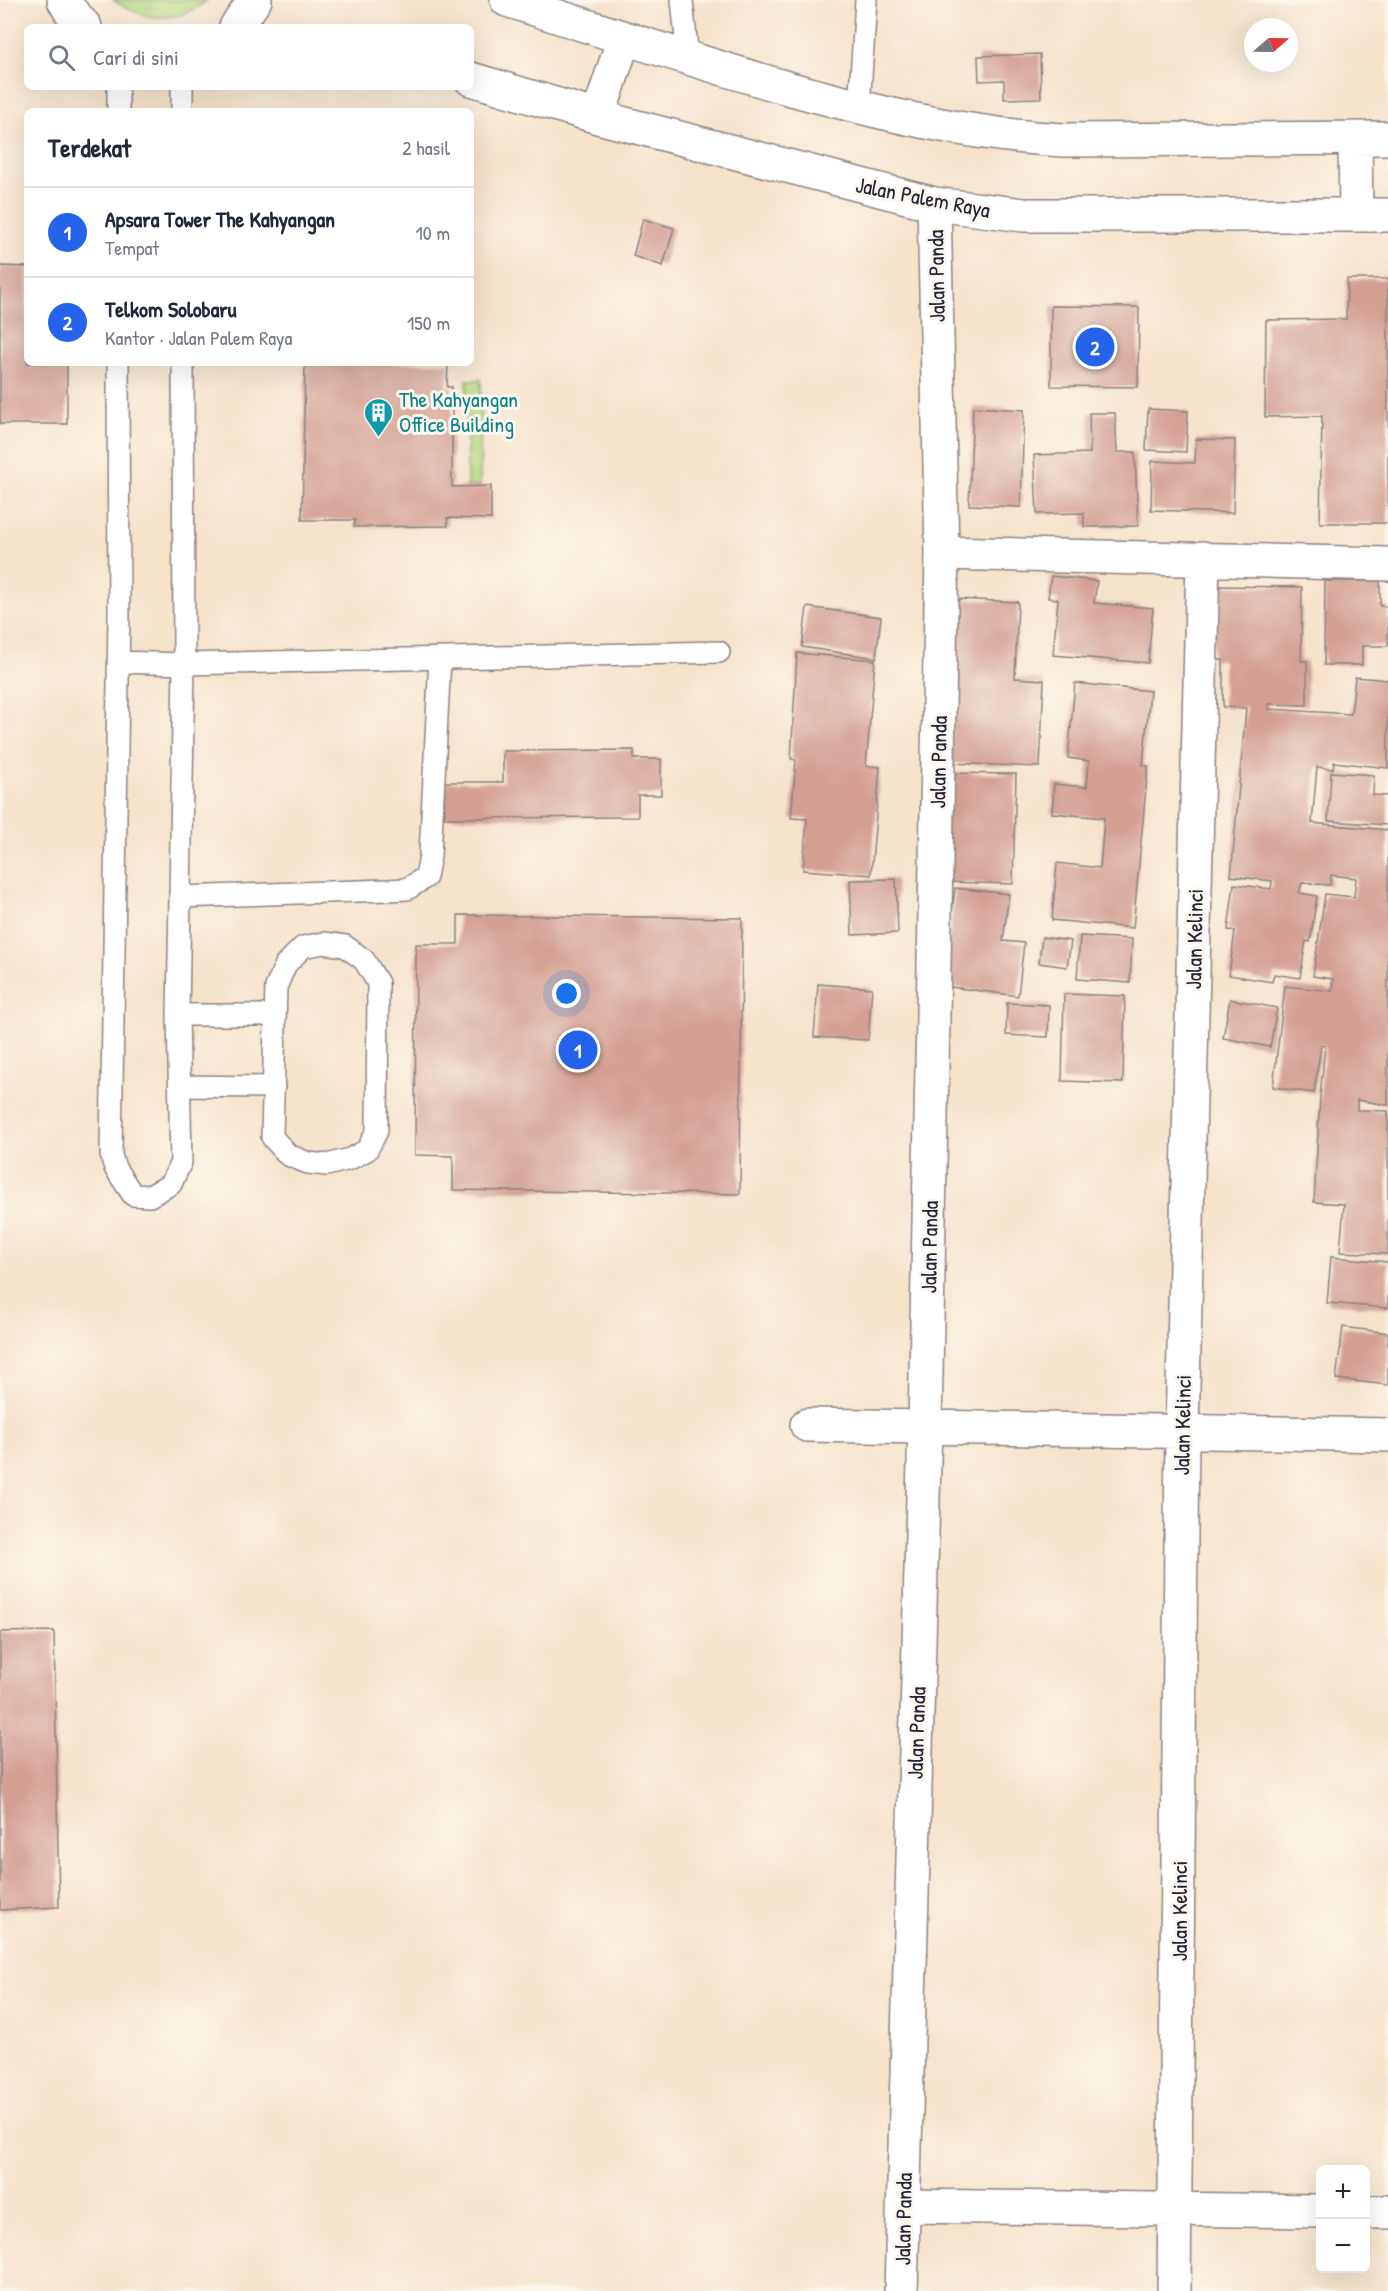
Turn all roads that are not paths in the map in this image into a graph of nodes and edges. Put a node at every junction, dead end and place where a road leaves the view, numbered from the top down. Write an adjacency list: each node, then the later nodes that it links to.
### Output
1 (64, 0): 6 (street)
2 (255, 0): 7 (street)
3 (507, 0): 8 (street)
4 (682, 0): 9 (lane)
5 (866, 0): 15 (lane)
6 (82, 24)
7 (238, 24)
8 (624, 38): 9 (street); 16 (street)
9 (688, 58): 15 (street)
10 (474, 80): 16 (street, Jalan Palem Raya)
11 (118, 90): 13 (lane)
12 (182, 90): 14 (lane)
13 (118, 108)
14 (182, 108)
15 (859, 108): 17 (street)
16 (598, 117): 19 (street, Jalan Palem Raya)
17 (1355, 138): 18 (street); 20 (street)
18 (1388, 138)
19 (934, 204): 20 (street, Jalan Palem Raya); 24 (street, Jalan Panda)
20 (1356, 214): 21 (street, Jalan Palem Raya)
21 (1388, 215)
22 (118, 366): 29 (lane)
23 (183, 366): 30 (lane)
24 (942, 553): 25 (street); 37 (street, Jalan Panda)
25 (1203, 558): 26 (street); 38 (street, Jalan Kelinci)
26 (1388, 564)
27 (719, 652): 28 (lane)
28 (440, 658): 30 (lane); 31 (lane)
29 (119, 662): 30 (lane); 34 (lane)
30 (184, 664): 31 (lane)
31 (180, 897): 32 (lane)
32 (178, 1015): 33 (lane); 34 (lane)
33 (274, 1015): 35 (lane); 35 (lane)
34 (180, 1086): 35 (lane)
35 (274, 1088)
36 (807, 1425): 37 (street)
37 (925, 1426): 38 (street); 40 (street, Jalan Panda)
38 (1182, 1430): 39 (street); 41 (street, Jalan Kelinci)
39 (1388, 1435)
40 (903, 2206): 41 (street); 45 (street, Jalan Panda)
41 (1177, 2209): 42 (street); 46 (street, Jalan Kelinci)
42 (1316, 2211)
43 (1370, 2212): 44 (street)
44 (1388, 2212)
45 (901, 2291)
46 (1174, 2291)

